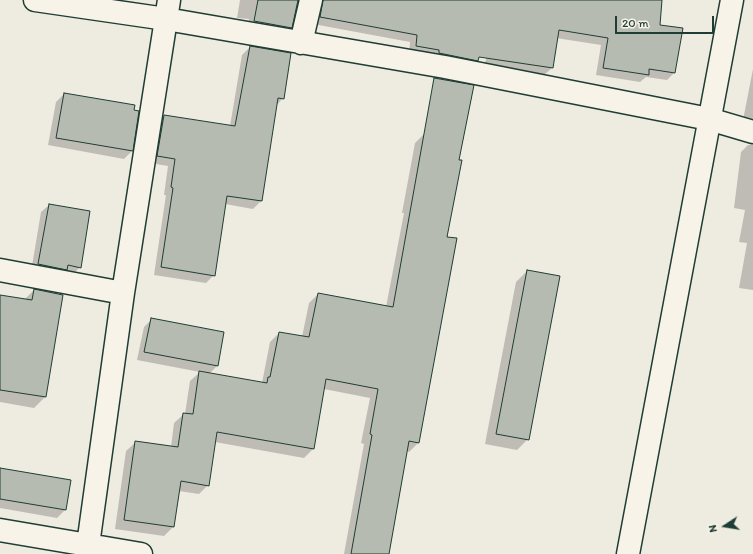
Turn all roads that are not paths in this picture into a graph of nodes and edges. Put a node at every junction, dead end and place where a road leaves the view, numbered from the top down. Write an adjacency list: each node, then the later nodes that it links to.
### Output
1 (35, 0): 4 (street)
2 (311, 0): 5 (street)
3 (732, 0): 6 (street)
4 (167, 10): 5 (street); 9 (street)
5 (301, 43): 6 (street)
6 (708, 119): 7 (street); 13 (street)
7 (753, 132)
8 (0, 270): 9 (street)
9 (123, 293): 11 (street)
10 (0, 530): 11 (street)
11 (88, 545): 12 (street)
12 (141, 554)
13 (628, 554)

